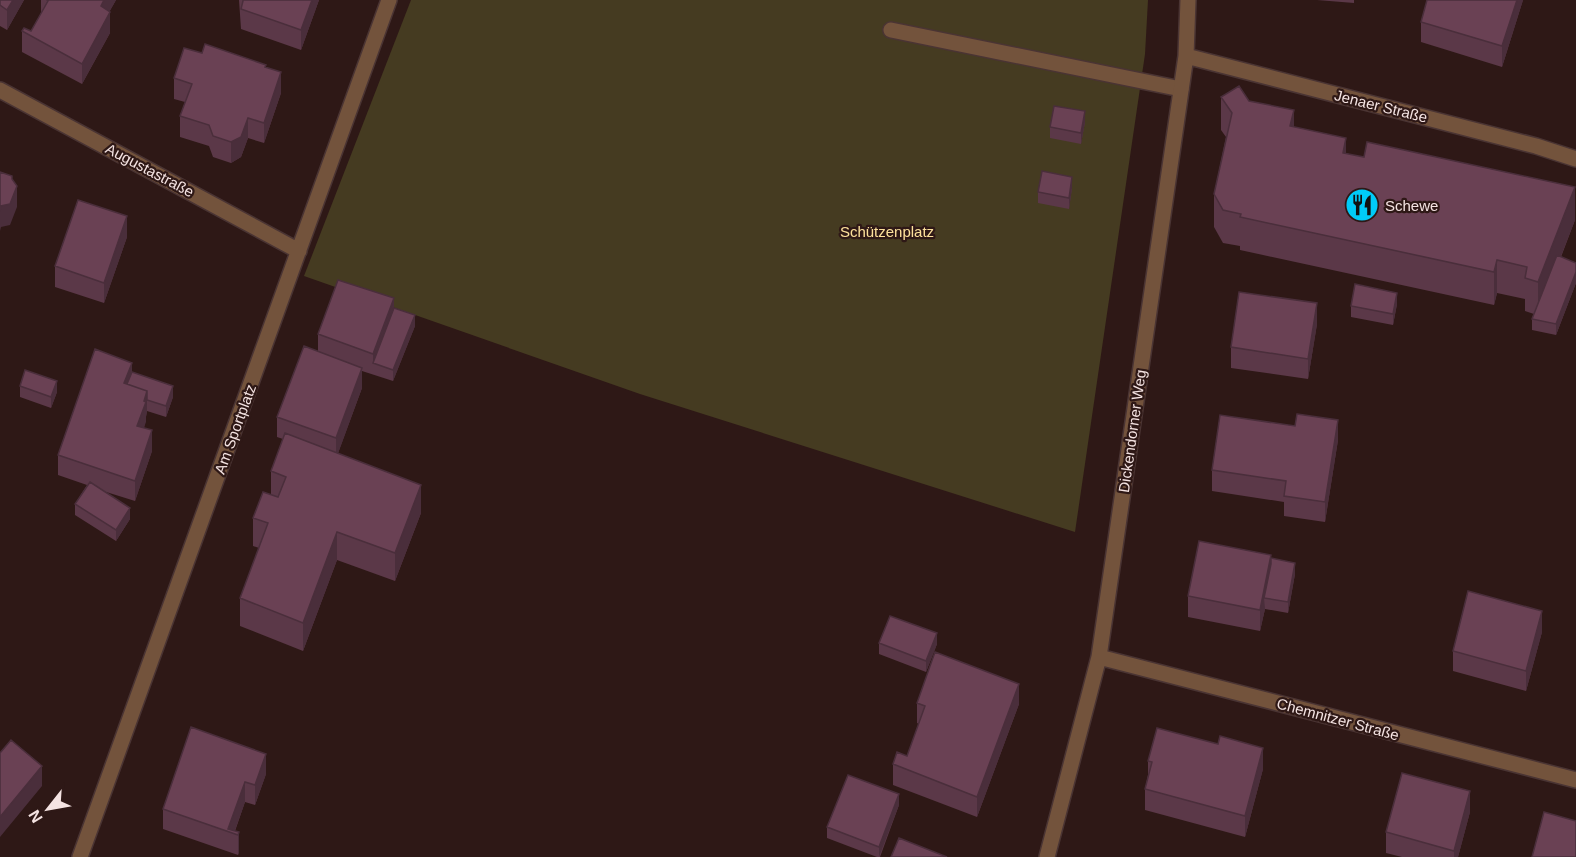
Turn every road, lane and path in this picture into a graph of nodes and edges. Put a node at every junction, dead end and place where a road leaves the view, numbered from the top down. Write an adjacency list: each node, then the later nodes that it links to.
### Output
1 (389, 0): 8 (street, Am Sportplatz)
2 (1188, 0): 4 (street, Dickendorner Weg)
3 (891, 30): 5 (street)
4 (1186, 56): 5 (street, Dickendorner Weg); 7 (street, Jenaer Straße)
5 (1180, 89): 9 (street, Dickendorner Weg)
6 (0, 90): 8 (street, Augustastraße)
7 (1576, 159)
8 (299, 250): 11 (street, Am Sportplatz)
9 (1100, 657): 10 (street, Chemnitzer Straße); 12 (street, Dickendorner Weg)
10 (1576, 780)
11 (80, 857)
12 (1047, 857)

